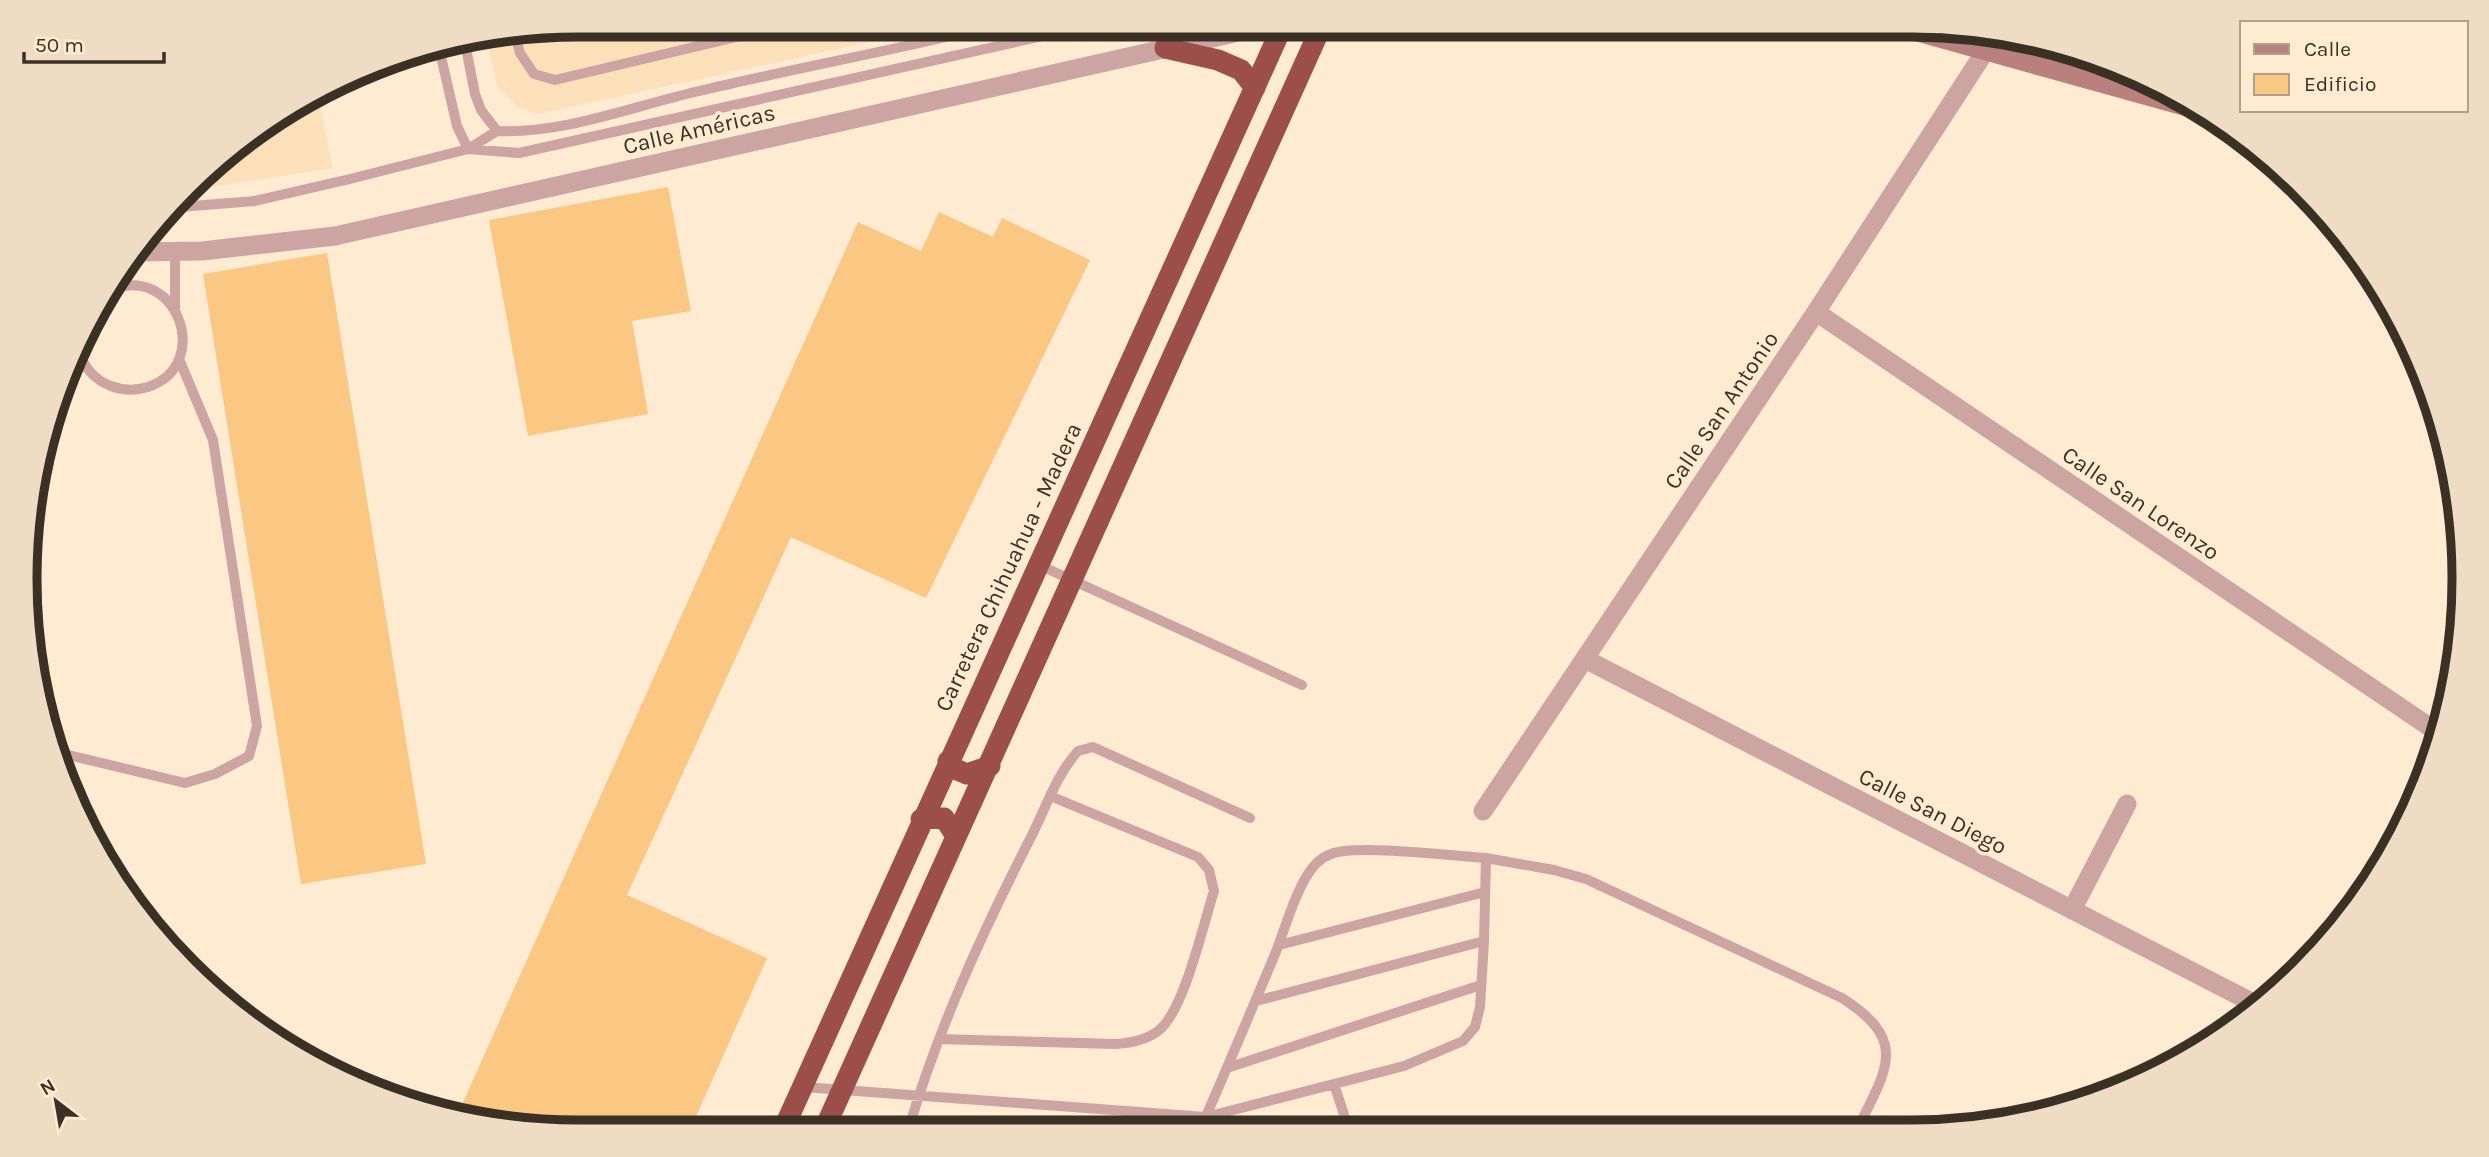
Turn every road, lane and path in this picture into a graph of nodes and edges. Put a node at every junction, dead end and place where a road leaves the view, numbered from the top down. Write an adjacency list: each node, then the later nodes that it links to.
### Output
1 (733, 37): 7 (lane)
2 (937, 37): 15 (lane)
3 (1034, 37): 16 (lane)
4 (1213, 37): 10 (street, Calle Américas)
5 (1277, 37): 13 (highway, Carretera Chihuahua - Madera)
6 (1316, 37): 26 (highway)
7 (516, 40)
8 (1992, 42): 22 (street, Calle San Antonio)
9 (1998, 44): 14 (street)
10 (1165, 48): 13 (highway); 19 (street, Calle Américas)
11 (466, 49): 15 (lane)
12 (441, 54): 16 (lane)
13 (1255, 88): 25 (highway, Carretera Chihuahua - Madera)
14 (2151, 93)
15 (497, 131): 16 (lane)
16 (468, 149): 17 (lane)
17 (184, 207)
18 (148, 251): 19 (street, Calle Américas)
19 (175, 251): 21 (lane)
20 (122, 288): 21 (lane)
21 (175, 309): 24 (lane)
22 (1816, 312): 27 (street, Calle San Antonio); 29 (street, Calle San Lorenzo)
23 (84, 359): 24 (lane)
24 (179, 359): 30 (lane)
25 (1039, 565): 26 (lane); 31 (highway, Carretera Chihuahua - Madera)
26 (1074, 579): 28 (lane); 32 (highway)
27 (1585, 659): 35 (street, Calle San Antonio); 41 (street, Calle San Diego)
28 (1302, 685)
29 (2431, 728)
30 (67, 755)
31 (948, 761): 32 (highway); 37 (highway, Carretera Chihuahua - Madera)
32 (990, 766): 38 (highway)
33 (1050, 796): 36 (lane); 47 (lane); 47 (lane)
34 (2127, 804): 41 (street)
35 (1483, 811)
36 (1250, 818)
37 (921, 819): 38 (highway); 50 (highway, Carretera Chihuahua - Madera)
38 (956, 836): 51 (highway)
39 (1486, 858): 40 (lane); 43 (lane); 59 (lane)
40 (1485, 892): 42 (lane); 43 (lane)
41 (2072, 910): 46 (street, Calle San Diego)
42 (1484, 941): 44 (lane); 45 (lane)
43 (1279, 945): 45 (lane)
44 (1481, 985): 48 (lane); 49 (lane)
45 (1256, 1001): 48 (lane)
46 (2249, 1001)
47 (939, 1039): 52 (lane)
48 (1227, 1068): 53 (lane)
49 (1334, 1084): 53 (lane); 58 (lane)
50 (803, 1087): 51 (lane); 54 (highway, Carretera Chihuahua - Madera)
51 (841, 1092): 52 (lane); 55 (highway)
52 (918, 1098): 53 (lane); 56 (lane)
53 (1206, 1117): 57 (lane)
54 (788, 1120)
55 (828, 1120)
56 (911, 1120)
57 (1205, 1120)
58 (1346, 1120)
59 (1862, 1120)

